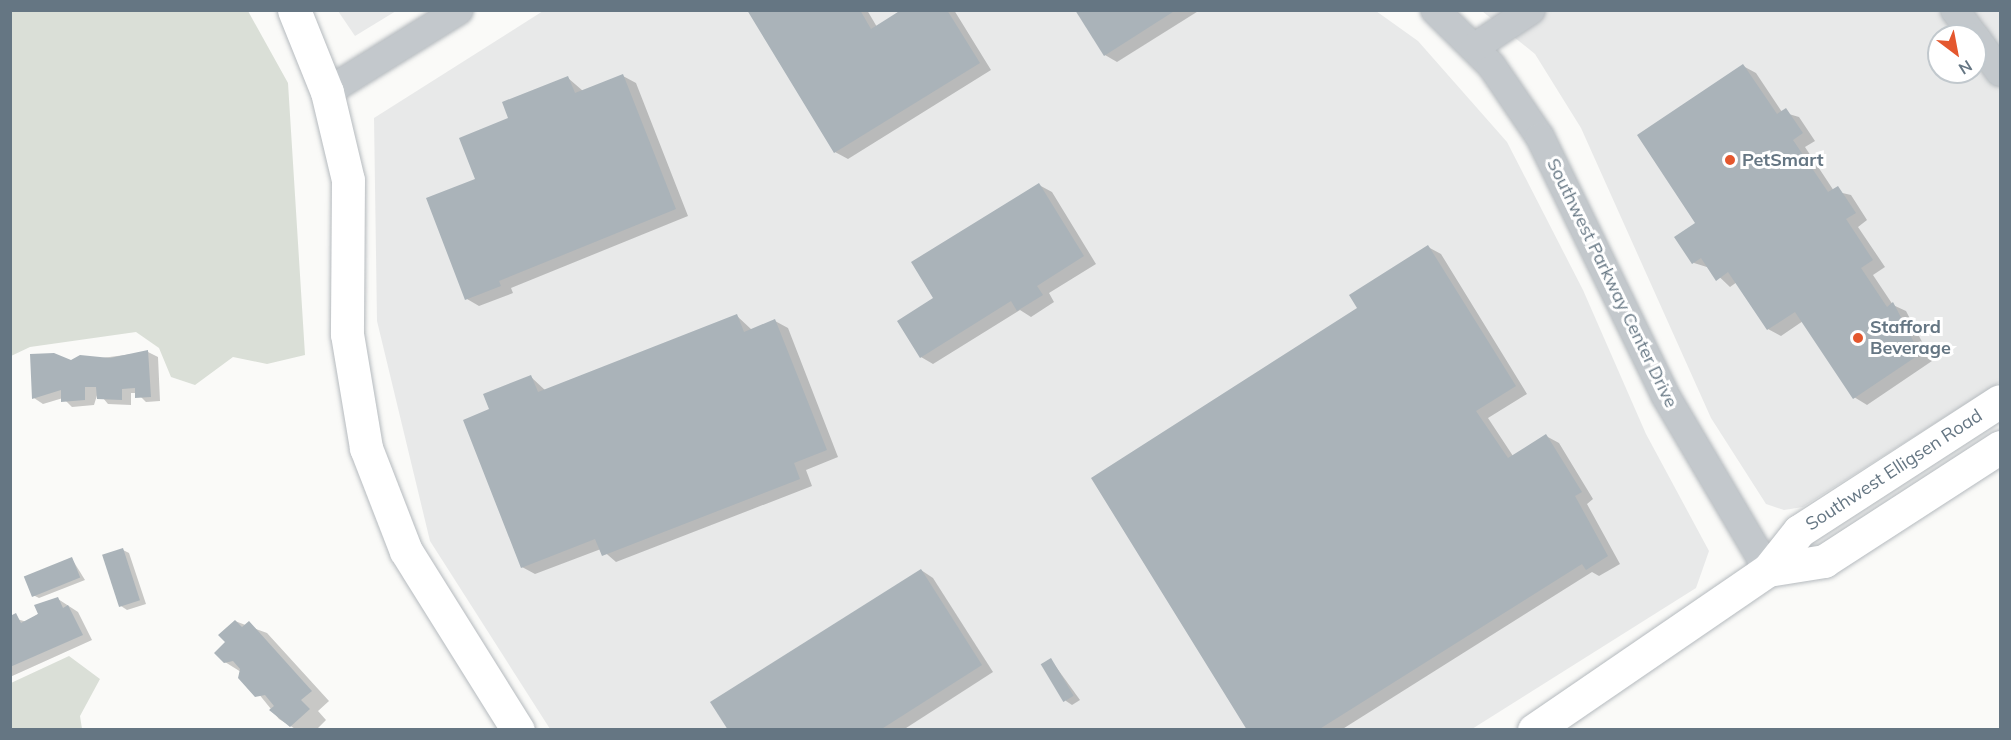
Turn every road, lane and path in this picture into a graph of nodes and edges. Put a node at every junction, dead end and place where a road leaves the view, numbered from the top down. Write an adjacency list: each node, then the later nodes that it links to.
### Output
1 (294, 10): 10 (main road)
2 (459, 10): 10 (street)
3 (1435, 10): 7 (street, Southwest Parkway Center Drive)
4 (1531, 10): 7 (street)
5 (1955, 10): 6 (street)
6 (1965, 24)
7 (1475, 47): 13 (street, Southwest Parkway Center Drive)
8 (1987, 53): 9 (street)
9 (2001, 72)
10 (327, 92): 14 (main road)
11 (2001, 401): 13 (main road, Southwest Elligsen Road)
12 (2001, 447): 13 (main road, Southwest Elligsen Road)
13 (1768, 570): 15 (main road, Southwest Elligsen Road)
14 (518, 729)
15 (1534, 729)

